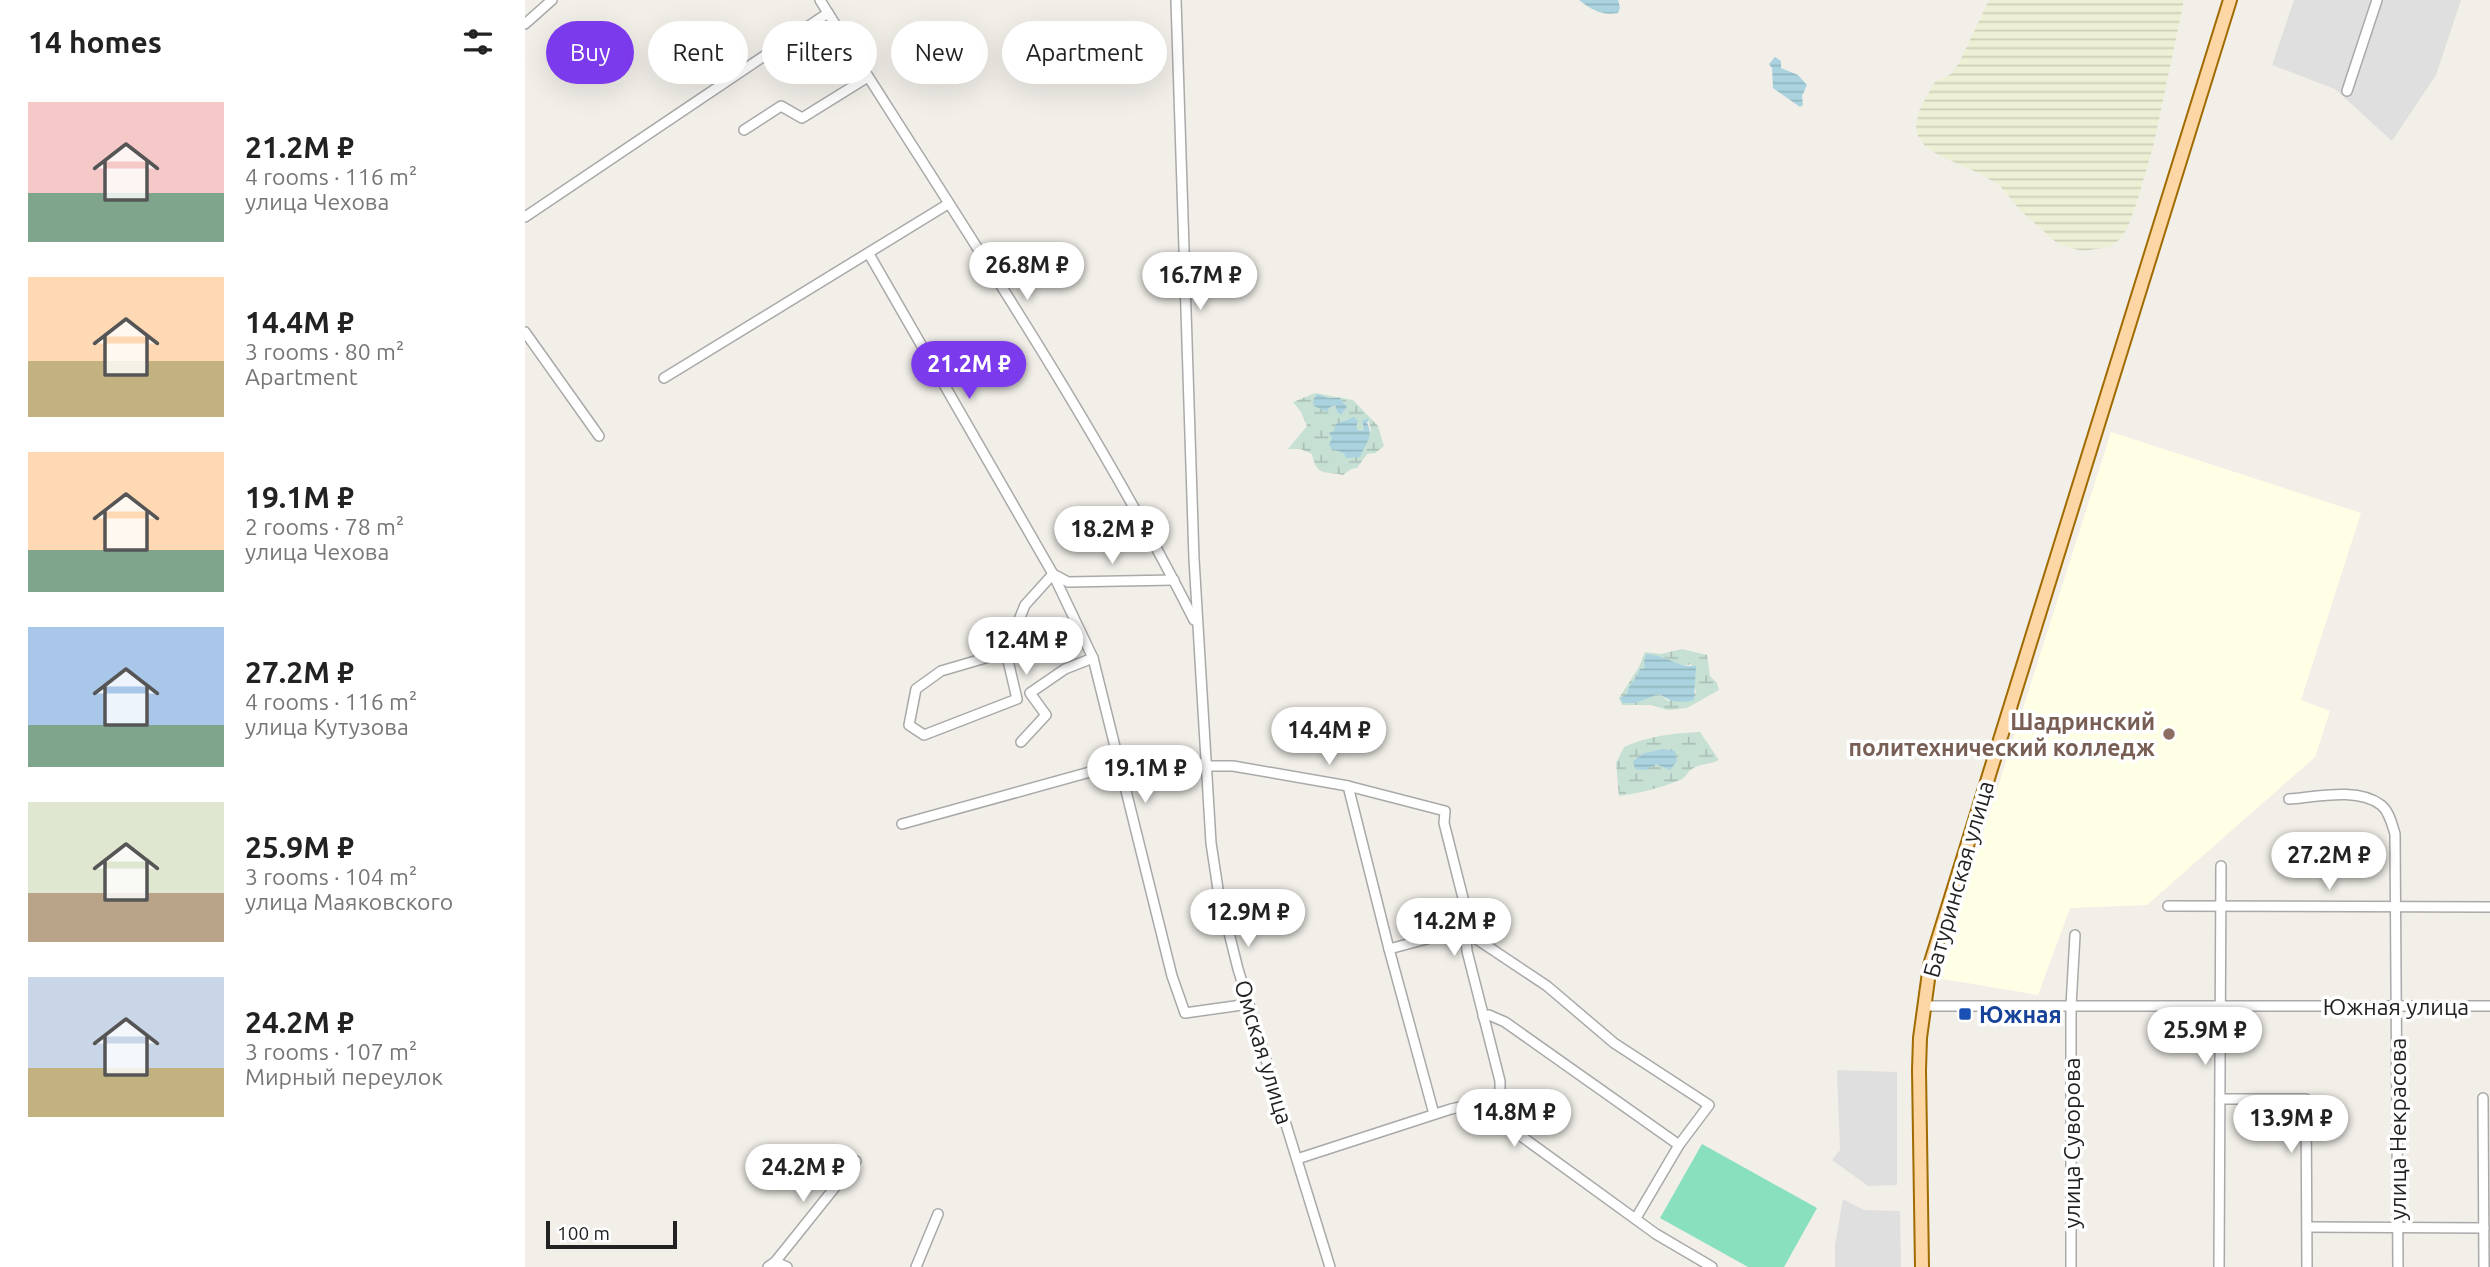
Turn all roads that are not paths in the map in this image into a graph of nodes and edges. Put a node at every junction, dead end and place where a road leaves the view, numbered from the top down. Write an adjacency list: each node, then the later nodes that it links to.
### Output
1 (552, 0): 8 (street)
2 (820, 0): 6 (street)
3 (1176, 0): 21 (street, Омская улица)
4 (2230, 0): 39 (main road, Батуринская улица)
5 (2377, 0): 11 (street)
6 (828, 13): 7 (street); 14 (street)
7 (833, 21)
8 (525, 24)
9 (857, 84): 12 (street)
10 (872, 84): 13 (street)
11 (2347, 91)
12 (744, 130)
13 (948, 204): 15 (street); 20 (street)
14 (525, 217)
15 (869, 254): 17 (street); 19 (street)
16 (525, 332): 18 (street)
17 (664, 378)
18 (599, 436)
19 (1053, 574): 20 (street); 22 (street); 23 (street)
20 (1174, 580): 21 (street)
21 (1197, 625): 26 (street, Омская улица)
22 (1006, 652): 22 (street)
23 (1093, 658): 24 (street); 25 (street)
24 (1021, 742)
25 (1119, 764): 26 (street); 29 (street); 38 (street)
26 (1207, 766): 27 (street); 38 (street, Омская улица)
27 (1348, 786): 35 (street); 37 (street)
28 (2289, 799): 32 (street, улица Некрасова)
29 (902, 824)
30 (2221, 866): 33 (street)
31 (2168, 906): 33 (street)
32 (2396, 906): 33 (street); 34 (street); 42 (street, улица Некрасова)
33 (2221, 907): 41 (street)
34 (2490, 907)
35 (1465, 935): 37 (street); 44 (street); 49 (street)
36 (2075, 935): 40 (street, улица Суворова)
37 (1389, 949): 48 (street)
38 (1249, 1004): 50 (street, Омская улица)
39 (1924, 1006): 40 (street, Южная улица); 62 (main road, Батуринская улица)
40 (2071, 1006): 41 (street, Южная улица); 63 (street, улица Суворова)
41 (2221, 1006): 42 (street, Южная улица); 46 (street)
42 (2396, 1006): 43 (street, Южная улица); 55 (street, улица Некрасова)
43 (2490, 1006)
44 (1483, 1016): 47 (street); 49 (street)
45 (2483, 1098): 56 (street)
46 (2220, 1099): 54 (street); 64 (street)
47 (1494, 1111): 48 (street); 53 (street)
48 (1434, 1114): 50 (street)
49 (1679, 1145): 53 (street)
50 (1297, 1158): 60 (street, Омская улица)
51 (856, 1161): 57 (street)
52 (938, 1214): 59 (street)
53 (1636, 1218): 61 (street)
54 (2307, 1227): 55 (street); 65 (street)
55 (2398, 1227): 56 (street); 66 (street, улица Некрасова)
56 (2484, 1228): 67 (street)
57 (772, 1265): 58 (street)
58 (787, 1267)
59 (916, 1267)
60 (1330, 1267)
61 (1712, 1267)
62 (1922, 1267)
63 (2071, 1267)
64 (2219, 1267)
65 (2307, 1267)
66 (2398, 1267)
67 (2484, 1267)

